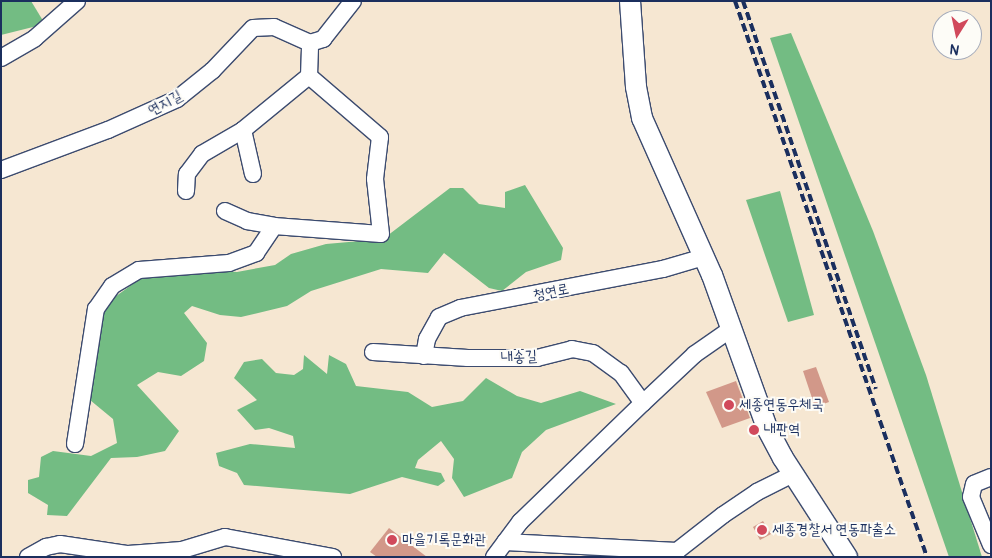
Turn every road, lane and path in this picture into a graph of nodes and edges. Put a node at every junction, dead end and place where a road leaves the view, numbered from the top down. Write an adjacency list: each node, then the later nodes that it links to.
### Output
1 (77, 1): 5 (street)
2 (353, 1): 4 (street)
3 (630, 1): 13 (main road)
4 (310, 43): 6 (street); 8 (street, 연지길)
5 (1, 58)
6 (309, 76): 7 (street); 12 (street)
7 (243, 130): 9 (street); 10 (street)
8 (1, 170)
9 (253, 174)
10 (186, 190)
11 (225, 211): 12 (street)
12 (274, 226): 18 (street)
13 (704, 257): 14 (main road); 16 (street, 청연로)
14 (731, 329): 17 (street); 19 (main road)
15 (373, 352): 16 (street, 내송길)
16 (424, 356): 17 (street, 내송길)
17 (643, 403): 21 (street)
18 (75, 444)
19 (793, 474): 23 (street); 27 (main road)
20 (991, 477): 22 (street)
21 (505, 542): 23 (street); 26 (street)
22 (991, 545)
23 (674, 555)
24 (28, 557): 25 (street)
25 (333, 557)
26 (494, 557)
27 (847, 557)

